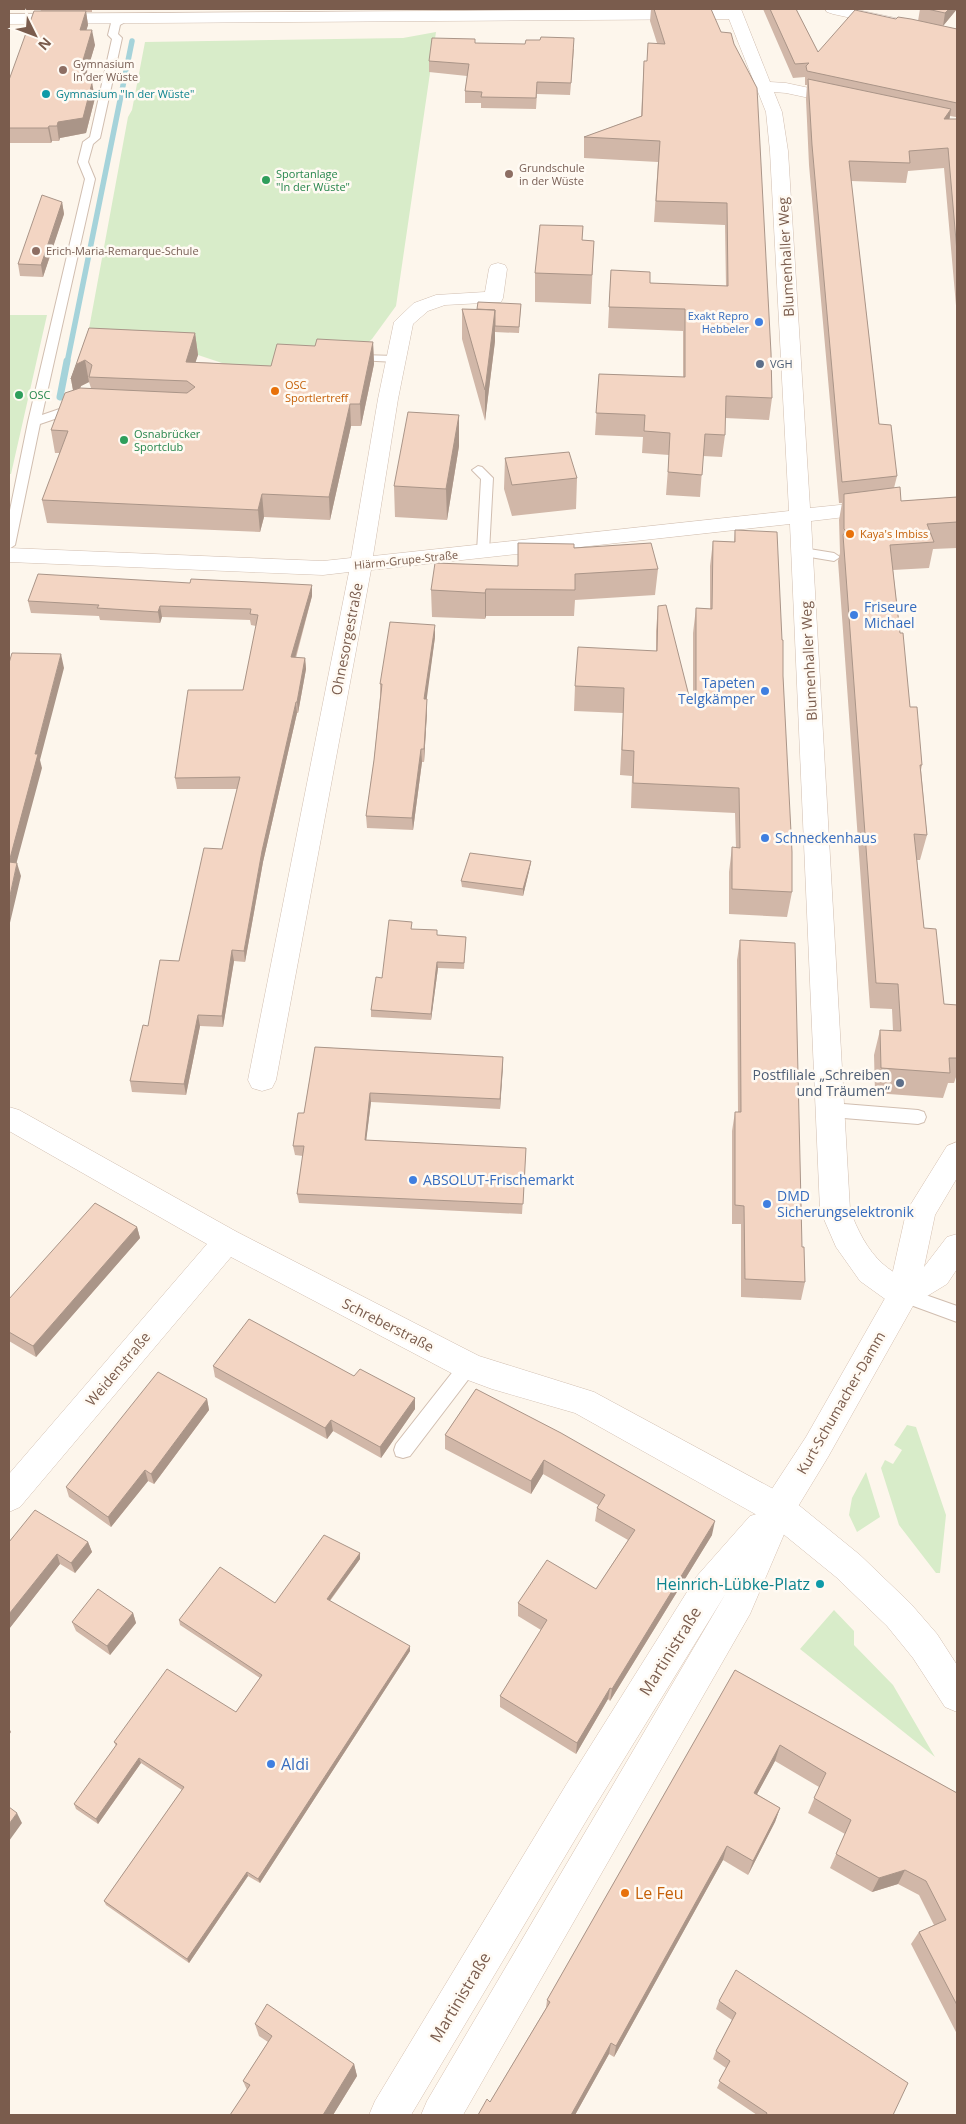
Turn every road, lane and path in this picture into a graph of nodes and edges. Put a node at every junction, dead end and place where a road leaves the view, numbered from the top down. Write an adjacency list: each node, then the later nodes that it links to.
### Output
1 (833, 9): 6 (street)
2 (734, 11): 3 (street); 7 (street, Blumenhaller Weg)
3 (439, 12): 4 (street)
4 (128, 14): 5 (street); 13 (lane)
5 (9, 19)
6 (957, 36)
7 (765, 87): 8 (street); 16 (street, Blumenhaller Weg)
8 (860, 103)
9 (498, 269): 11 (street, Ohnesorgestraße)
10 (361, 358): 11 (lane)
11 (396, 359): 22 (street, Ohnesorgestraße)
12 (87, 402): 13 (lane)
13 (34, 422): 17 (lane)
14 (478, 470): 18 (lane)
15 (899, 505): 16 (street, Hiärm-Grupe-Straße)
16 (801, 517): 18 (street, Hiärm-Grupe-Straße); 19 (street, Blumenhaller Weg)
17 (9, 545)
18 (483, 552): 22 (street, Hiärm-Grupe-Straße)
19 (803, 552): 21 (lane); 24 (street, Blumenhaller Weg)
20 (9, 555): 22 (street, Hiärm-Grupe-Straße)
21 (834, 557)
22 (361, 565): 23 (street, Ohnesorgestraße)
23 (262, 1080)
24 (831, 1110): 25 (lane); 30 (street, Blumenhaller Weg)
25 (918, 1117)
26 (9, 1118): 28 (street, Schreberstraße)
27 (957, 1154): 30 (street, Kurt-Schumacher-Damm)
28 (227, 1241): 32 (street, Schreberstraße); 34 (street, Weidenstraße)
29 (957, 1246): 30 (street, Kurt-Schumacher-Damm)
30 (903, 1295): 31 (lane); 35 (street, Kurt-Schumacher-Damm)
31 (957, 1314)
32 (468, 1366): 33 (lane); 35 (street, Schreberstraße)
33 (403, 1450)
34 (9, 1497)
35 (778, 1509): 36 (street, Schreberstraße); 37 (street, Martinistraße); 38 (street)
36 (957, 1695)
37 (579, 1798): 38 (lane); 39 (street, Martinistraße)
38 (613, 1819): 40 (street)
39 (427, 2052): 40 (lane); 41 (street, Martinistraße)
40 (463, 2077): 42 (street)
41 (390, 2115)
42 (441, 2115)

